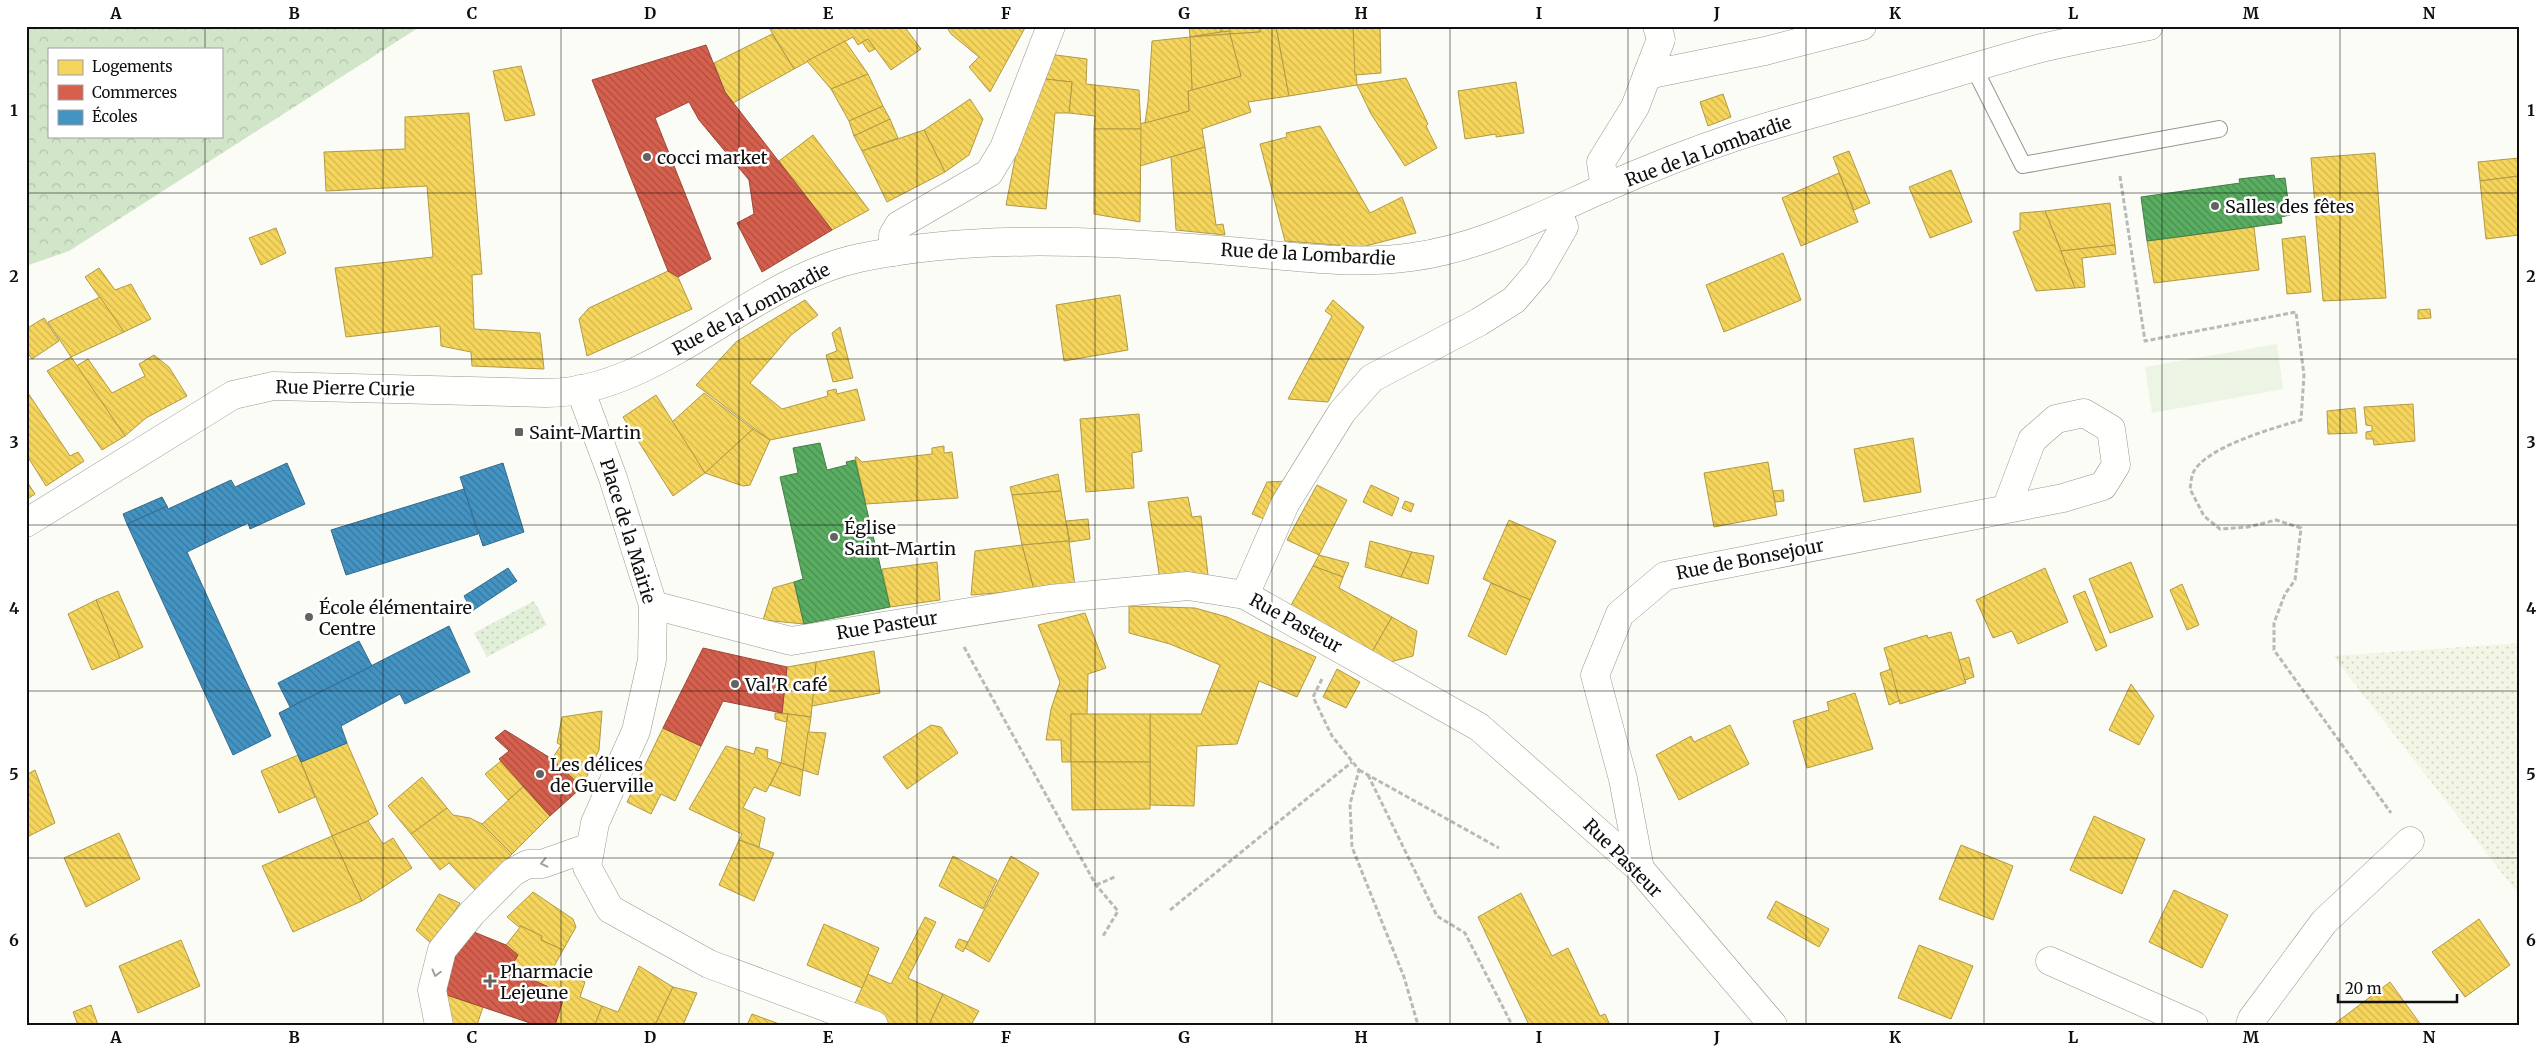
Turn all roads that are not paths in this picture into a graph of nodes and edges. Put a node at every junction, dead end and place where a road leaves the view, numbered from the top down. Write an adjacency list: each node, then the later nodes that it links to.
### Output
1 (1051, 26): 10 (street)
2 (1657, 26): 6 (street)
3 (1862, 26): 6 (street)
4 (2150, 26): 5 (street, Rue de la Lombardie)
5 (1974, 68): 7 (lane); 8 (street, Rue de la Lombardie)
6 (1647, 75): 8 (street)
7 (2219, 129)
8 (1605, 188): 9 (street, Rue de la Lombardie)
9 (1557, 210): 10 (street, Rue de la Lombardie); 14 (street)
10 (893, 252): 11 (street, Rue de la Lombardie)
11 (580, 389): 13 (street, Rue Pierre Curie); 15 (street, Place de la Mairie)
12 (2006, 509): 18 (street, Rue de Bonsejour)
13 (26, 523)
14 (1245, 595): 15 (street, Rue Pasteur); 18 (street, Rue Pasteur)
15 (653, 605): 17 (street, Place de la Mairie)
16 (2410, 841): 24 (street)
17 (590, 847): 20 (street, one-way to 20); 21 (street, Place de la Mairie)
18 (1640, 870): 22 (street, Rue Pasteur)
19 (2050, 961): 23 (street)
20 (439, 1025)
21 (874, 1025)
22 (1773, 1025)
23 (2194, 1025)
24 (2250, 1025)

